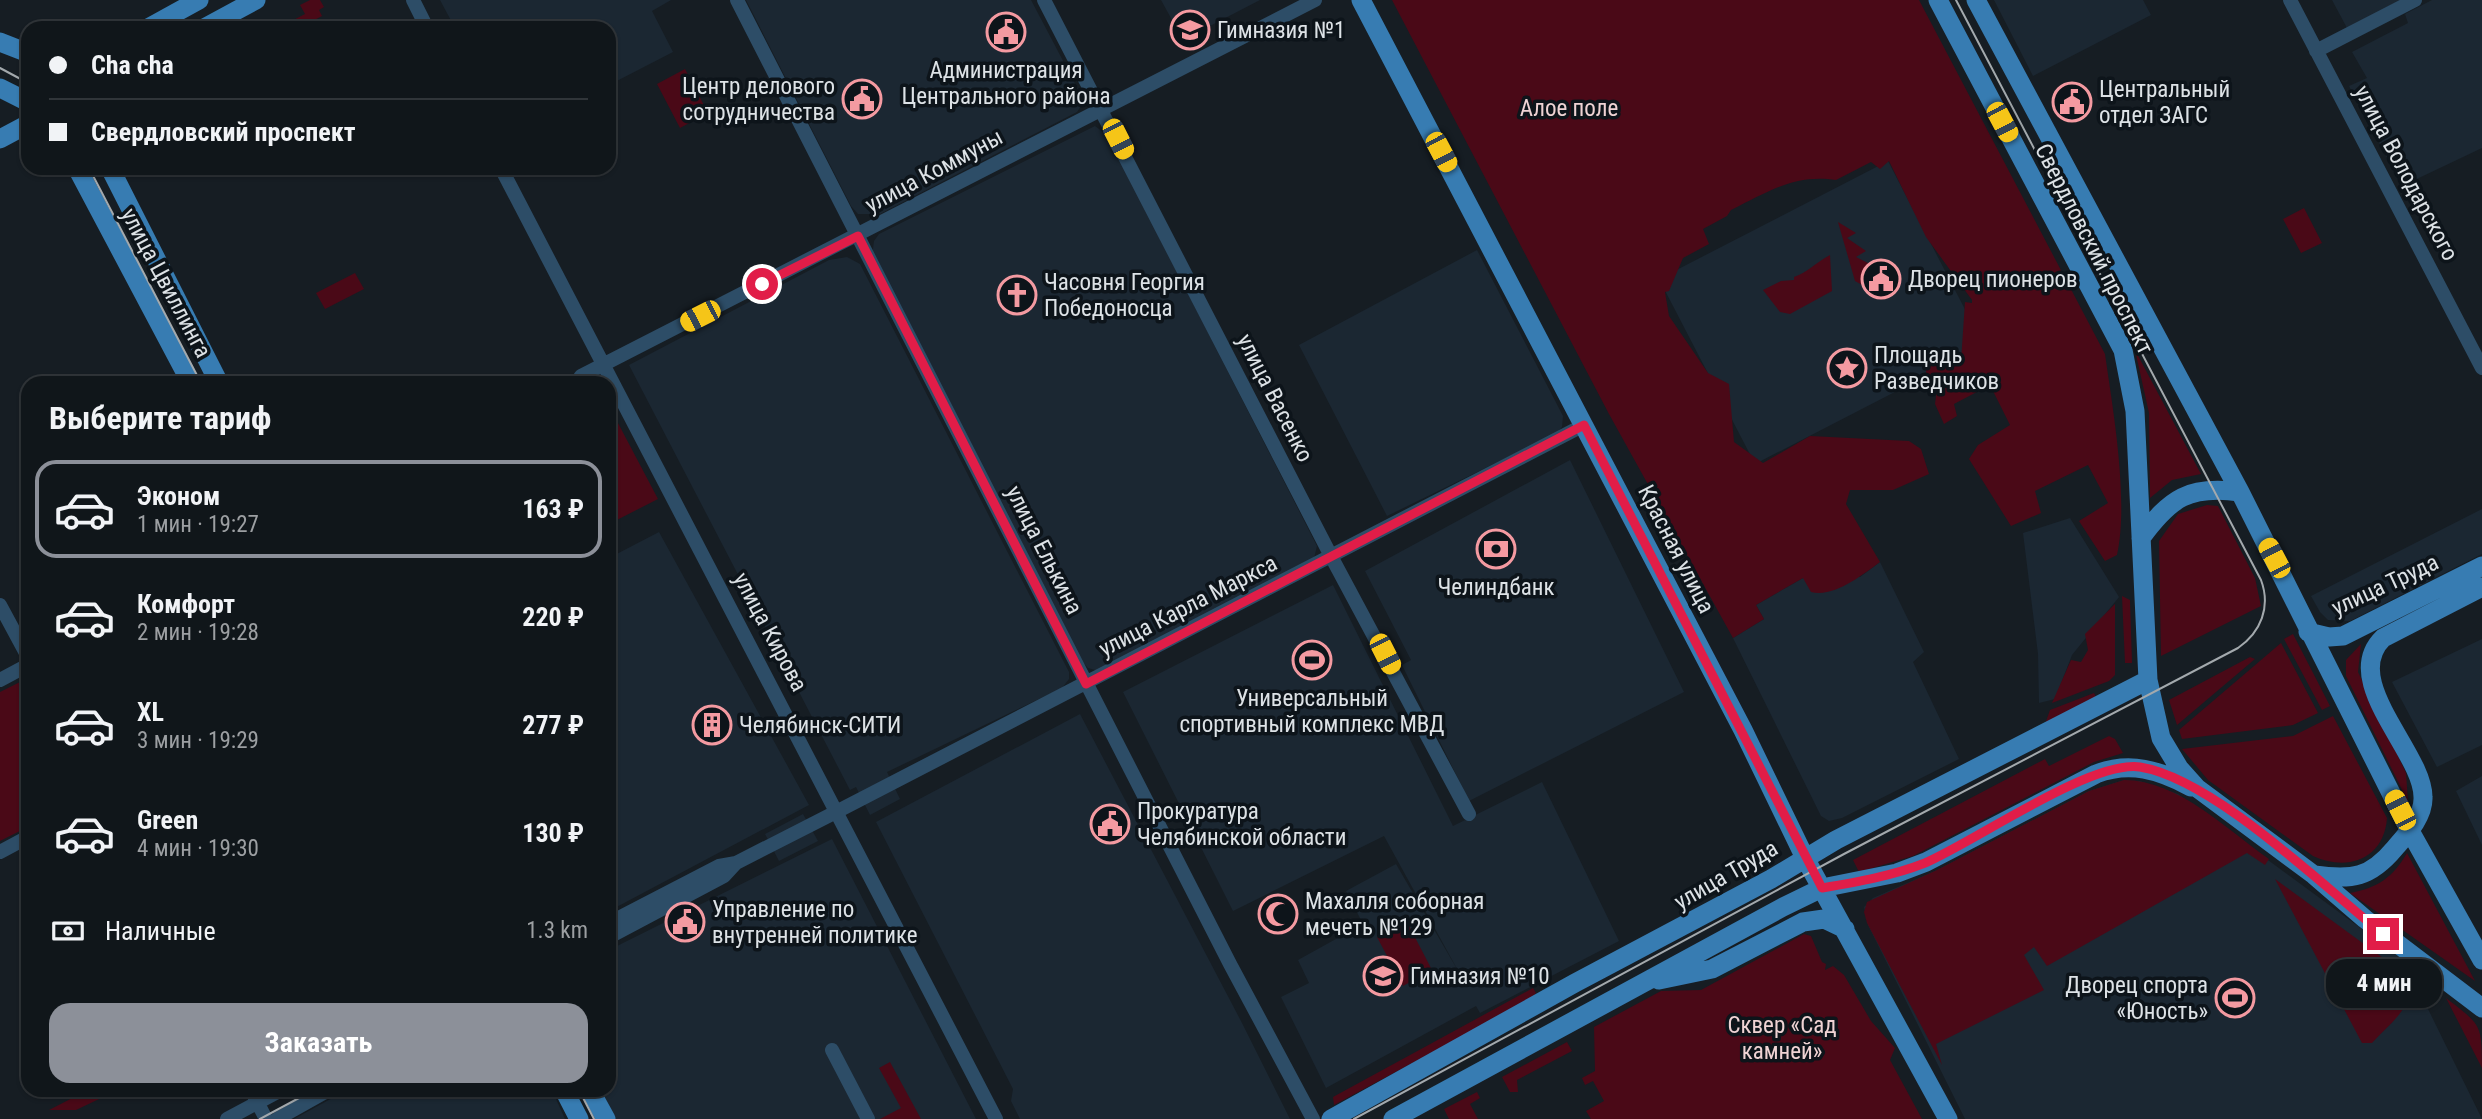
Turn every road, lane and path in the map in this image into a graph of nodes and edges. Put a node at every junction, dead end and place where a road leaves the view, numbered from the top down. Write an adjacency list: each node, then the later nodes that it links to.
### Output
1 (199, 0): 12 (main road)
2 (257, 0): 13 (main road)
3 (413, 0): 14 (street)
4 (737, 0): 28 (street, улица Елькина)
5 (1044, 0): 22 (street, улица Васенко)
6 (1315, 0): 22 (street, улица Коммуны)
7 (1361, 0): 36 (main road, Красная улица)
8 (1938, 0): 38 (main road, Свердловский проспект)
9 (1976, 0): 37 (main road, Свердловский проспект)
10 (2290, 0): 17 (street, улица Володарского)
11 (2415, 0): 17 (street)
12 (161, 21)
13 (217, 21)
14 (424, 21)
15 (0, 41): 16 (main road)
16 (21, 50)
17 (2316, 51): 30 (street, улица Володарского)
18 (0, 88): 19 (main road)
19 (21, 96)
20 (21, 100): 21 (main road)
21 (0, 108)
22 (1102, 108): 28 (street, улица Коммуны); 39 (street, улица Васенко)
23 (21, 128): 24 (main road)
24 (0, 139)
25 (81, 175): 31 (main road, улица Цвиллинга)
26 (114, 175): 32 (main road, улица Цвиллинга)
27 (504, 175): 29 (street, улица Кирова)
28 (858, 236): 29 (street, улица Коммуны); 48 (street, улица Елькина)
29 (604, 365): 33 (street, улица Коммуны); 34 (street, улица Кирова)
30 (2482, 368)
31 (187, 376)
32 (215, 376)
33 (584, 376)
34 (610, 376)
35 (616, 388): 50 (street, улица Кирова)
36 (1584, 425): 39 (street, улица Карла Маркса); 55 (main road, Красная улица)
37 (2240, 492): 38 (main road); 43 (main road, Свердловский проспект)
38 (2141, 538): 47 (main road, Свердловский проспект)
39 (1332, 558): 48 (street, улица Карла Маркса); 51 (street, улица Васенко)
40 (2482, 566): 43 (main road, улица Труда)
41 (2482, 587): 52 (main road, улица Труда)
42 (0, 605): 44 (street)
43 (2308, 632): 52 (main road, Свердловский проспект)
44 (21, 644)
45 (21, 669): 46 (street)
46 (0, 680)
47 (2148, 680): 49 (main road, Свердловский проспект); 55 (main road, улица Труда)
48 (1086, 684): 50 (street, улица Карла Маркса); 78 (street, улица Елькина)
49 (2204, 794): 57 (main road); 58 (main road, Свердловский проспект)
50 (838, 811): 56 (street, улица Карла Маркса); 77 (street, улица Кирова)
51 (1469, 814)
52 (2410, 831): 58 (main road); 63 (main road, Свердловский проспект)
53 (21, 841): 54 (street)
54 (0, 852)
55 (1805, 858): 59 (main road, Красная улица); 79 (main road, улица Труда)
56 (736, 863): 60 (street, улица Карла Маркса); 62 (street, улица Карла Маркса)
57 (1897, 873): 59 (main road); 61 (main road)
58 (2314, 874): 65 (main road, Свердловский проспект)
59 (1822, 888): 61 (main road, Красная улица); 64 (main road)
60 (616, 919)
61 (1845, 929): 64 (main road); 81 (main road, Красная улица)
62 (616, 933)
63 (2482, 960)
64 (1644, 983): 80 (main road)
65 (2482, 1008)
66 (832, 1051): 76 (street)
67 (254, 1097): 71 (street); 72 (street)
68 (316, 1097): 73 (street)
69 (568, 1097): 74 (main road)
70 (594, 1097): 75 (main road)
71 (227, 1119)
72 (266, 1119)
73 (277, 1119)
74 (579, 1119)
75 (606, 1119)
76 (868, 1119)
77 (996, 1119)
78 (1313, 1119)
79 (1331, 1119)
80 (1393, 1119)
81 (1948, 1119)

